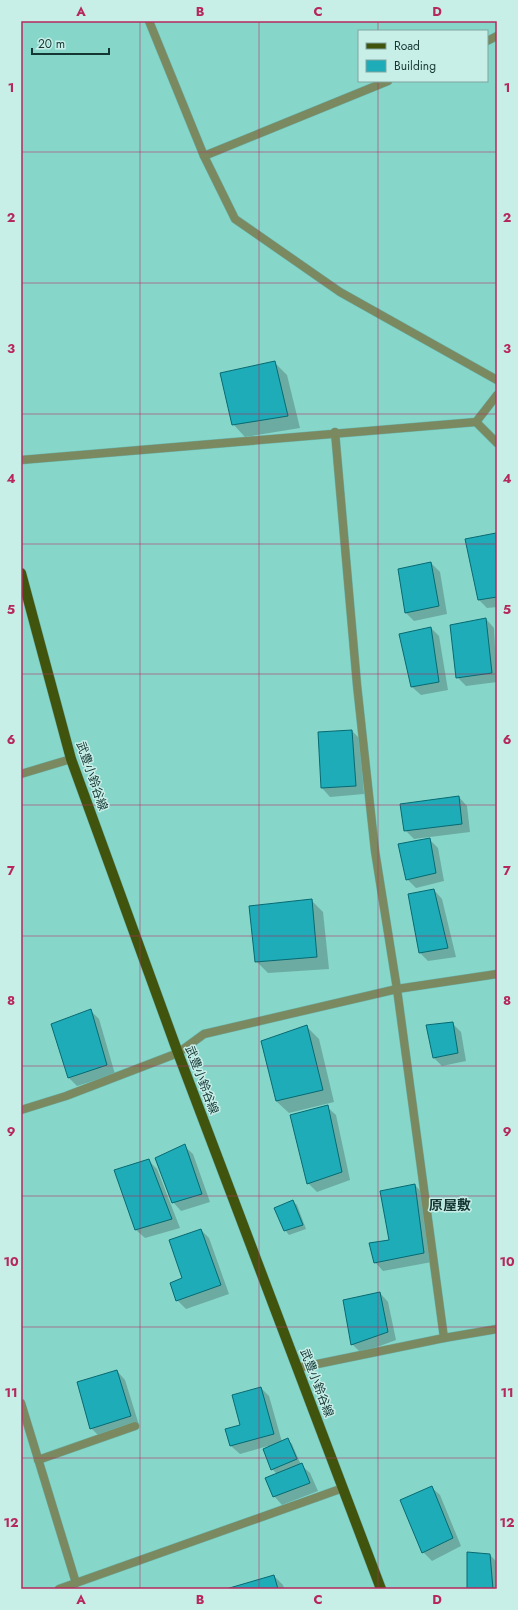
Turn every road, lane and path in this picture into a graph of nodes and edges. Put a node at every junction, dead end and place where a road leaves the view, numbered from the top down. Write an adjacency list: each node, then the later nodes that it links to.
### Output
1 (149, 21): 3 (street)
2 (386, 82): 3 (street)
3 (204, 156): 4 (street)
4 (497, 380)
5 (497, 395): 6 (street)
6 (476, 422): 7 (street); 8 (street)
7 (335, 432): 9 (street); 14 (street)
8 (497, 443)
9 (21, 460)
10 (21, 573): 11 (main road, 武豊小鈴谷線)
11 (71, 759): 12 (street); 15 (main road, 武豊小鈴谷線)
12 (21, 774)
13 (497, 974): 14 (street)
14 (397, 990): 15 (street); 18 (street)
15 (178, 1054): 16 (street); 19 (main road, 武豊小鈴谷線)
16 (21, 1110)
17 (497, 1329): 18 (street)
18 (444, 1338): 19 (street)
19 (298, 1368): 23 (main road, 武豊小鈴谷線)
20 (21, 1403): 22 (street)
21 (135, 1426): 22 (street)
22 (38, 1460): 24 (street)
23 (343, 1488): 24 (street); 26 (main road, 武豊小鈴谷線)
24 (76, 1583): 25 (street)
25 (59, 1589)
26 (381, 1589)

